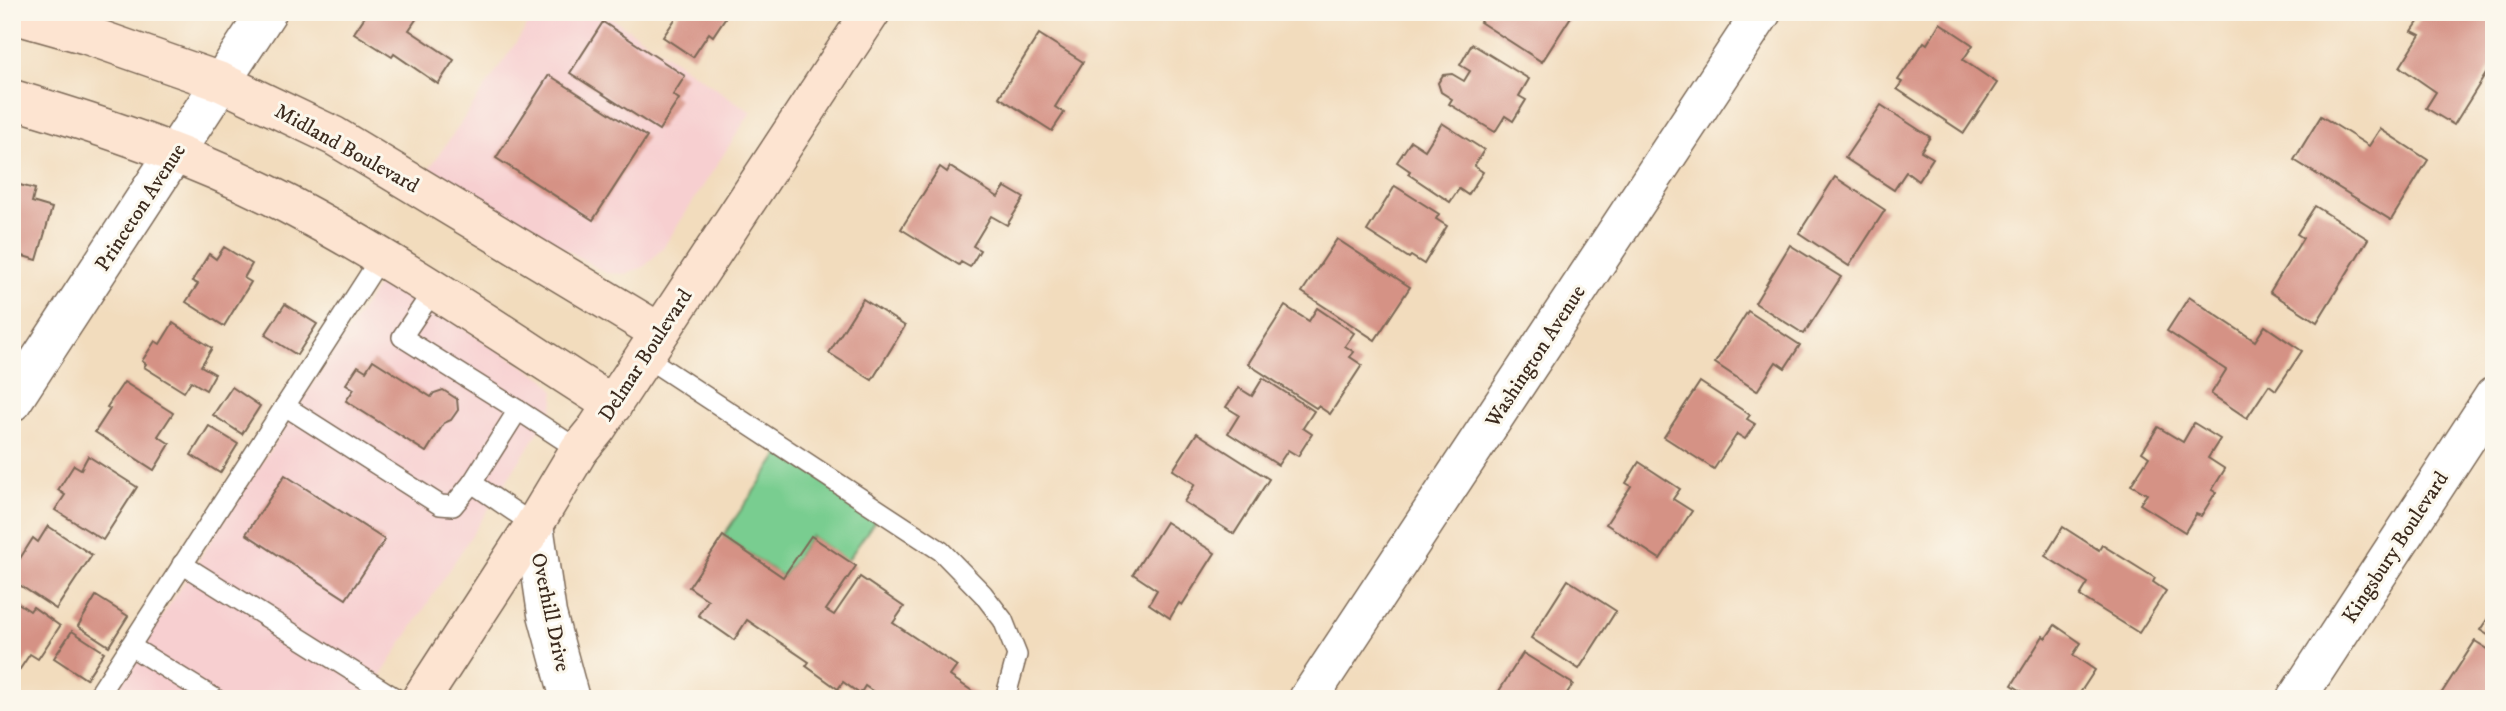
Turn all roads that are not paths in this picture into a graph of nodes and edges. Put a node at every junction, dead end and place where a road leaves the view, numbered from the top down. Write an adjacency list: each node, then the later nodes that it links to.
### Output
1 (267, 12): 5 (street, Princeton Avenue)
2 (871, 12): 10 (main road, Delmar Boulevard)
3 (1762, 12): 27 (street, Washington Avenue)
4 (12, 14): 5 (main road, Midland Boulevard)
5 (221, 82): 7 (street, Princeton Avenue); 10 (main road, Midland Boulevard)
6 (12, 99): 7 (main road)
7 (176, 154): 8 (main road); 12 (street, Princeton Avenue)
8 (381, 257): 9 (main road); 14 (lane)
9 (433, 291): 13 (main road); 15 (lane)
10 (652, 344): 13 (main road, Delmar Boulevard); 26 (lane)
11 (2494, 396): 28 (street, Kingsbury Boulevard)
12 (12, 402)
13 (613, 405): 16 (main road, Delmar Boulevard)
14 (285, 406): 17 (lane); 19 (lane)
15 (518, 410): 16 (lane); 17 (lane)
16 (579, 450): 18 (main road, Delmar Boulevard)
17 (472, 483): 18 (lane)
18 (534, 525): 24 (main road, Delmar Boulevard); 25 (street, Overhill Drive)
19 (182, 564): 20 (lane); 23 (lane)
20 (130, 646): 21 (lane); 22 (lane)
21 (96, 699)
22 (216, 699)
23 (397, 699)
24 (421, 699)
25 (570, 699)
26 (1005, 699)
27 (1308, 699)
28 (2296, 699)

